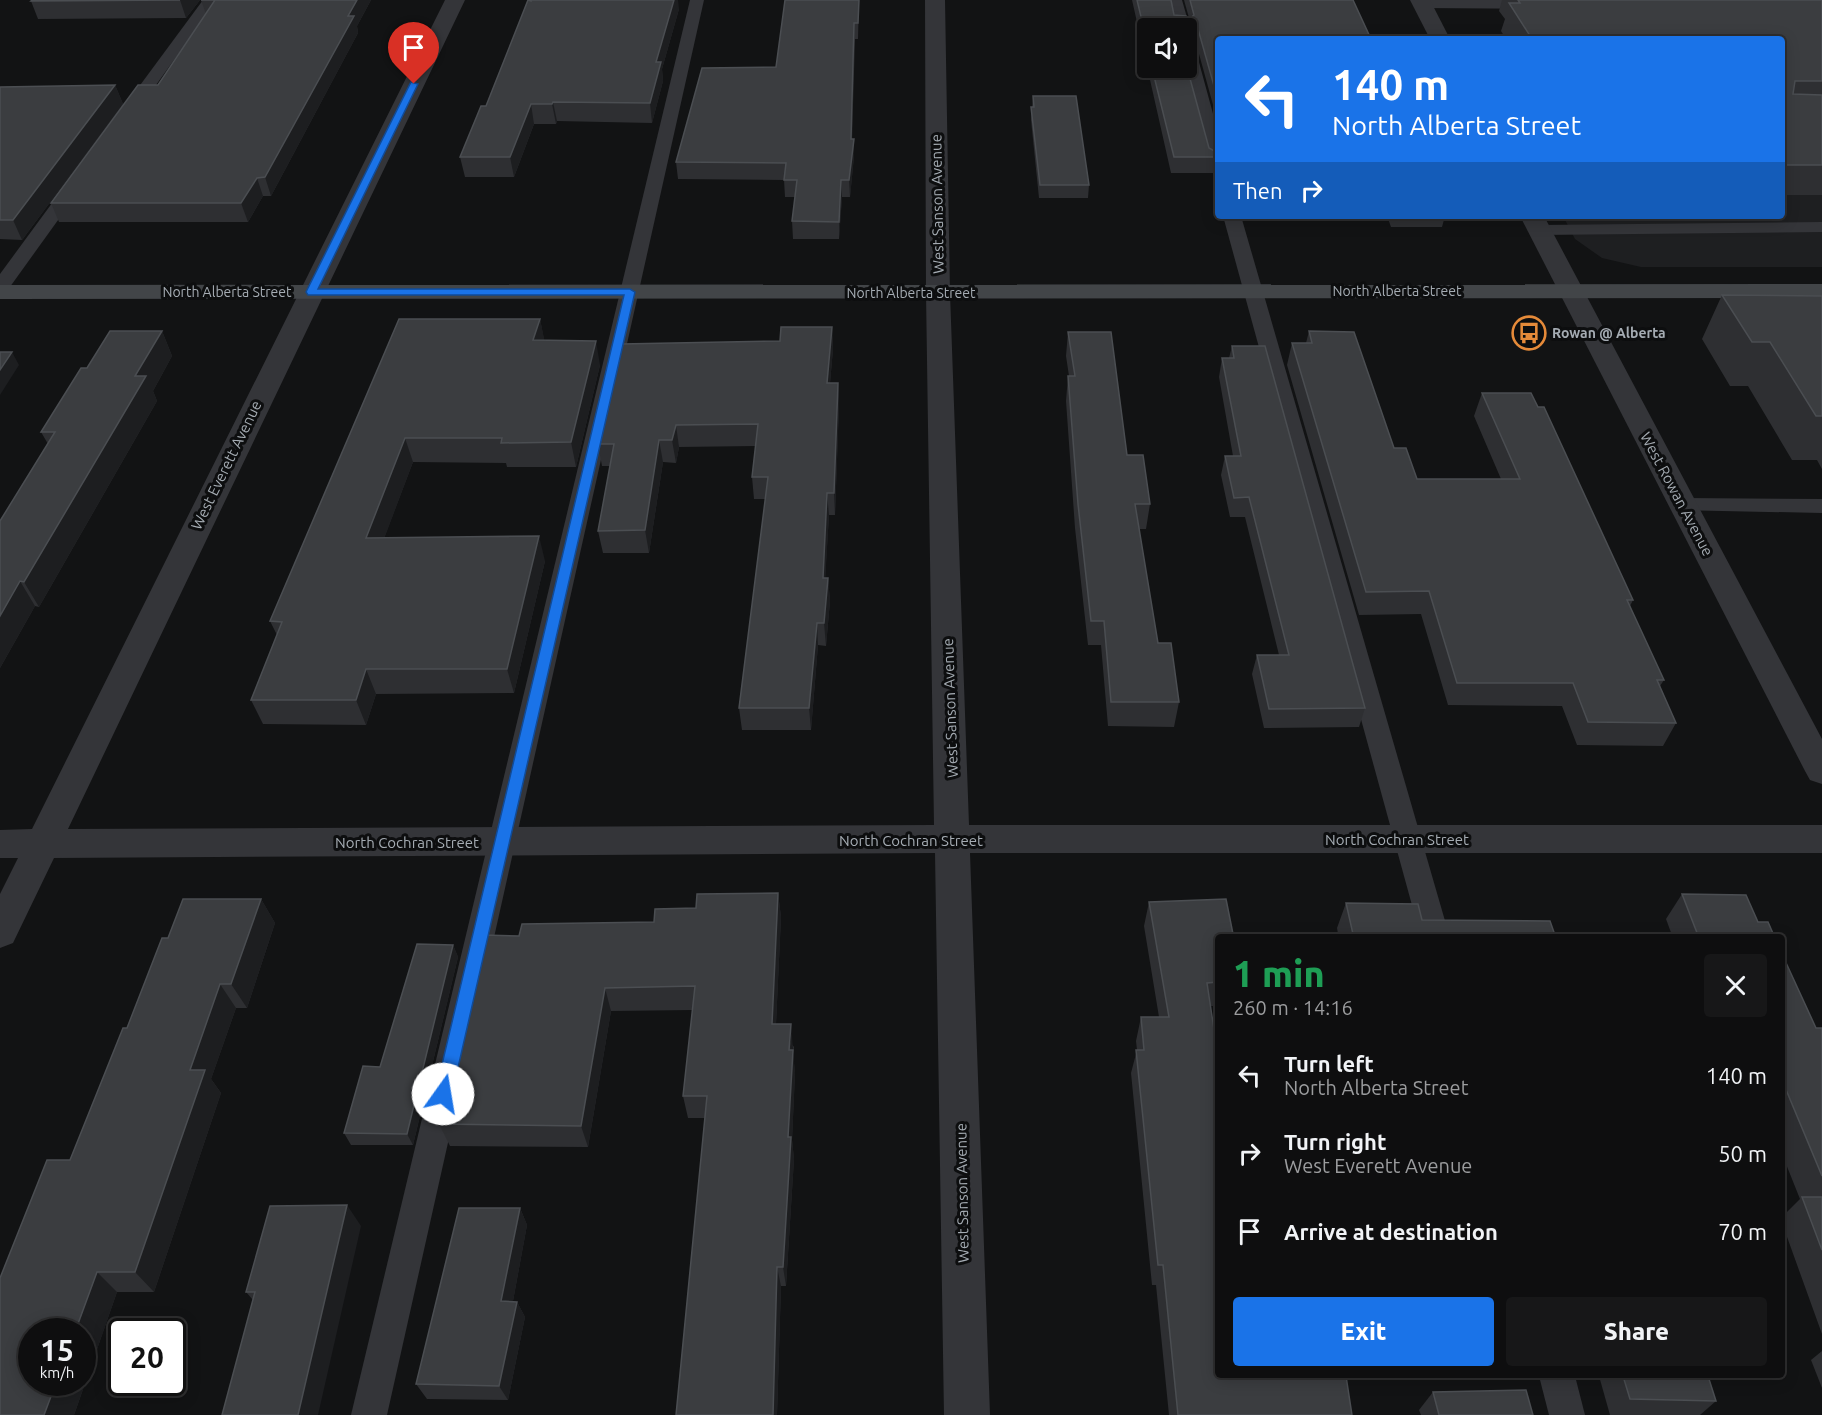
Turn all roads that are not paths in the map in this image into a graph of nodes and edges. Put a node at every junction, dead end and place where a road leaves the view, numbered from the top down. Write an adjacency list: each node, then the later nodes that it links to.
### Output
1 (210, 0): 11 (lane)
2 (455, 0): 21 (street, West Everett Avenue)
3 (697, 0): 22 (lane)
4 (935, 0): 24 (street, West Sanson Avenue)
5 (1175, 0): 8 (lane)
6 (1420, 1): 7 (street); 9 (street)
7 (1562, 3)
8 (1180, 18)
9 (1438, 36)
10 (1195, 78): 12 (lane)
11 (119, 124)
12 (1215, 152)
13 (84, 172): 17 (lane)
14 (1233, 219): 23 (lane)
15 (1536, 223): 16 (lane); 18 (street, West Rowan Avenue)
16 (1822, 227)
17 (0, 287)
18 (1571, 291): 19 (main road, North Alberta Street); 23 (main road, North Alberta Street); 25 (street, West Rowan Avenue)
19 (1822, 291)
20 (0, 292): 21 (main road, North Alberta Street)
21 (311, 292): 22 (main road, North Alberta Street); 33 (street, West Everett Avenue)
22 (630, 292): 24 (main road, North Alberta Street); 31 (lane)
23 (1252, 292): 24 (main road, North Alberta Street); 29 (lane)
24 (938, 293): 28 (street, West Sanson Avenue)
25 (1683, 505): 26 (lane); 27 (street, West Rowan Avenue)
26 (1822, 506)
27 (1822, 771)
28 (953, 839): 29 (street, North Cochran Street); 31 (street, North Cochran Street); 38 (street, West Sanson Avenue)
29 (1408, 839): 30 (street, North Cochran Street); 35 (lane)
30 (1822, 839)
31 (502, 842): 33 (street, North Cochran Street); 37 (lane)
32 (0, 844): 33 (street, North Cochran Street)
33 (41, 844): 34 (street, West Everett Avenue)
34 (0, 932)
35 (1435, 934)
36 (1558, 1378): 39 (lane)
37 (369, 1415)
38 (967, 1415)
39 (1567, 1415)

